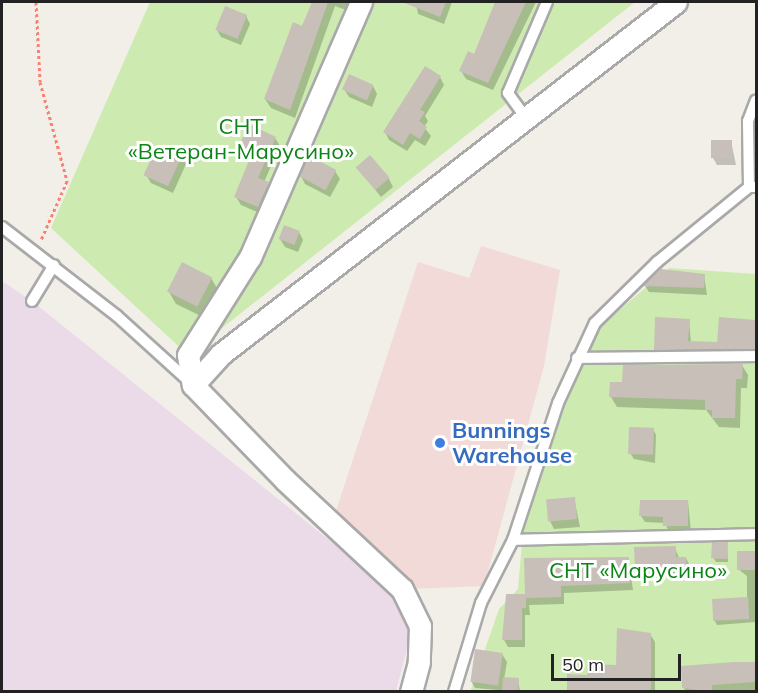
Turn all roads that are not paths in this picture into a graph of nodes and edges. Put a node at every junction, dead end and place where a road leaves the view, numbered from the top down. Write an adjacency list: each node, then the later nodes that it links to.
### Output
1 (361, 2): 12 (street)
2 (548, 2): 5 (lane)
3 (676, 2): 5 (street)
4 (756, 100): 6 (lane)
5 (526, 118): 12 (street)
6 (753, 187): 11 (lane)
7 (2, 227): 8 (lane)
8 (54, 265): 9 (lane); 12 (lane)
9 (32, 301)
10 (756, 356): 11 (lane)
11 (577, 358): 14 (lane)
12 (193, 385): 15 (street)
13 (756, 534): 14 (lane)
14 (513, 540): 16 (lane)
15 (411, 692)
16 (454, 692)

